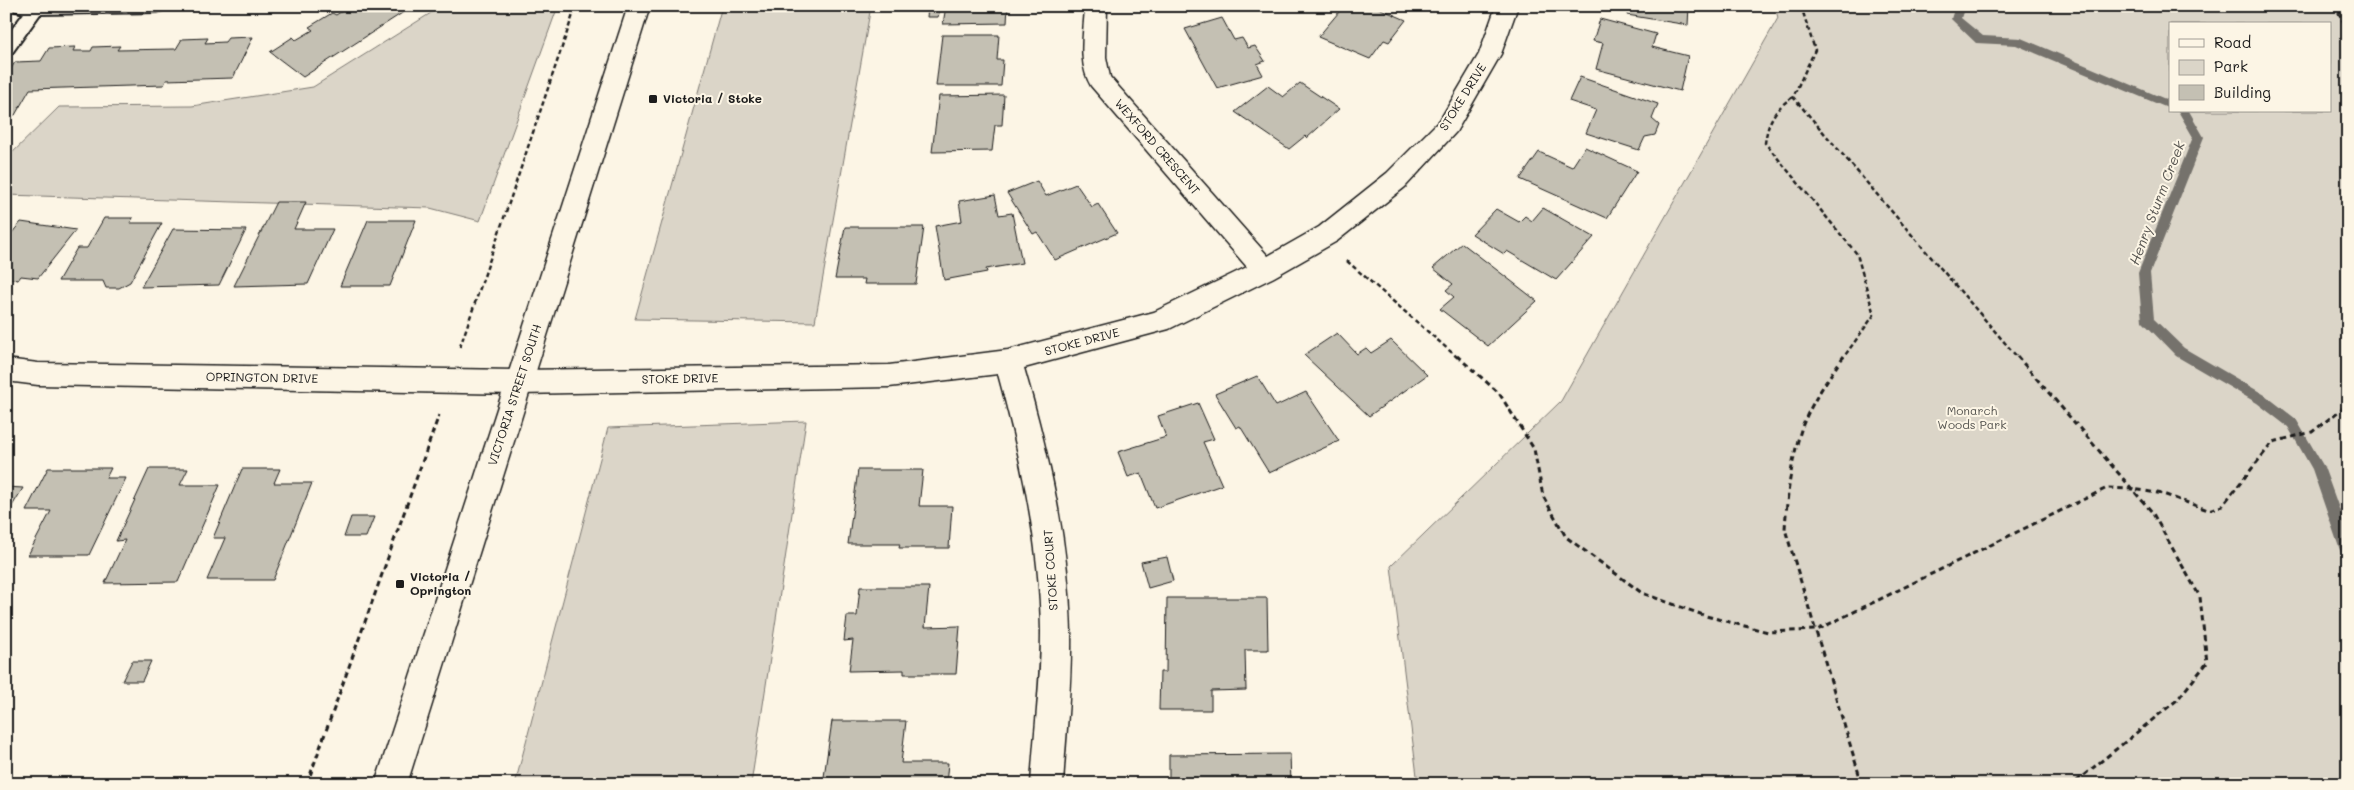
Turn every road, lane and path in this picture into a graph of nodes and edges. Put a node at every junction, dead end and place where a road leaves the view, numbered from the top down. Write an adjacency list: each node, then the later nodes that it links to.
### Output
1 (19, 6): 9 (lane)
2 (157, 6): 9 (lane)
3 (576, 6): 15 (path)
4 (639, 6): 18 (street, VICTORIA STREET SOUTH)
5 (1096, 6): 14 (street, WEXFORD CRESCENT)
6 (1507, 6): 14 (street, STOKE DRIVE)
7 (1801, 6): 12 (path)
8 (2335, 6): 10 (path)
9 (37, 8): 11 (lane)
10 (2348, 31)
11 (6, 49)
12 (1793, 97): 21 (path); 22 (path)
13 (1341, 255): 22 (path)
14 (1265, 270): 16 (street, STOKE DRIVE)
15 (462, 340)
16 (1008, 361): 18 (street, STOKE DRIVE); 25 (street, STOKE COURT)
17 (6, 370): 18 (street, OPRINGTON DRIVE)
18 (519, 382): 24 (street, VICTORIA STREET SOUTH)
19 (2348, 404): 21 (path)
20 (439, 412): 23 (path)
21 (2133, 489): 22 (path); 27 (path)
22 (1817, 630): 26 (path)
23 (307, 784)
24 (391, 784)
25 (1047, 784)
26 (1862, 784)
27 (2073, 784)

